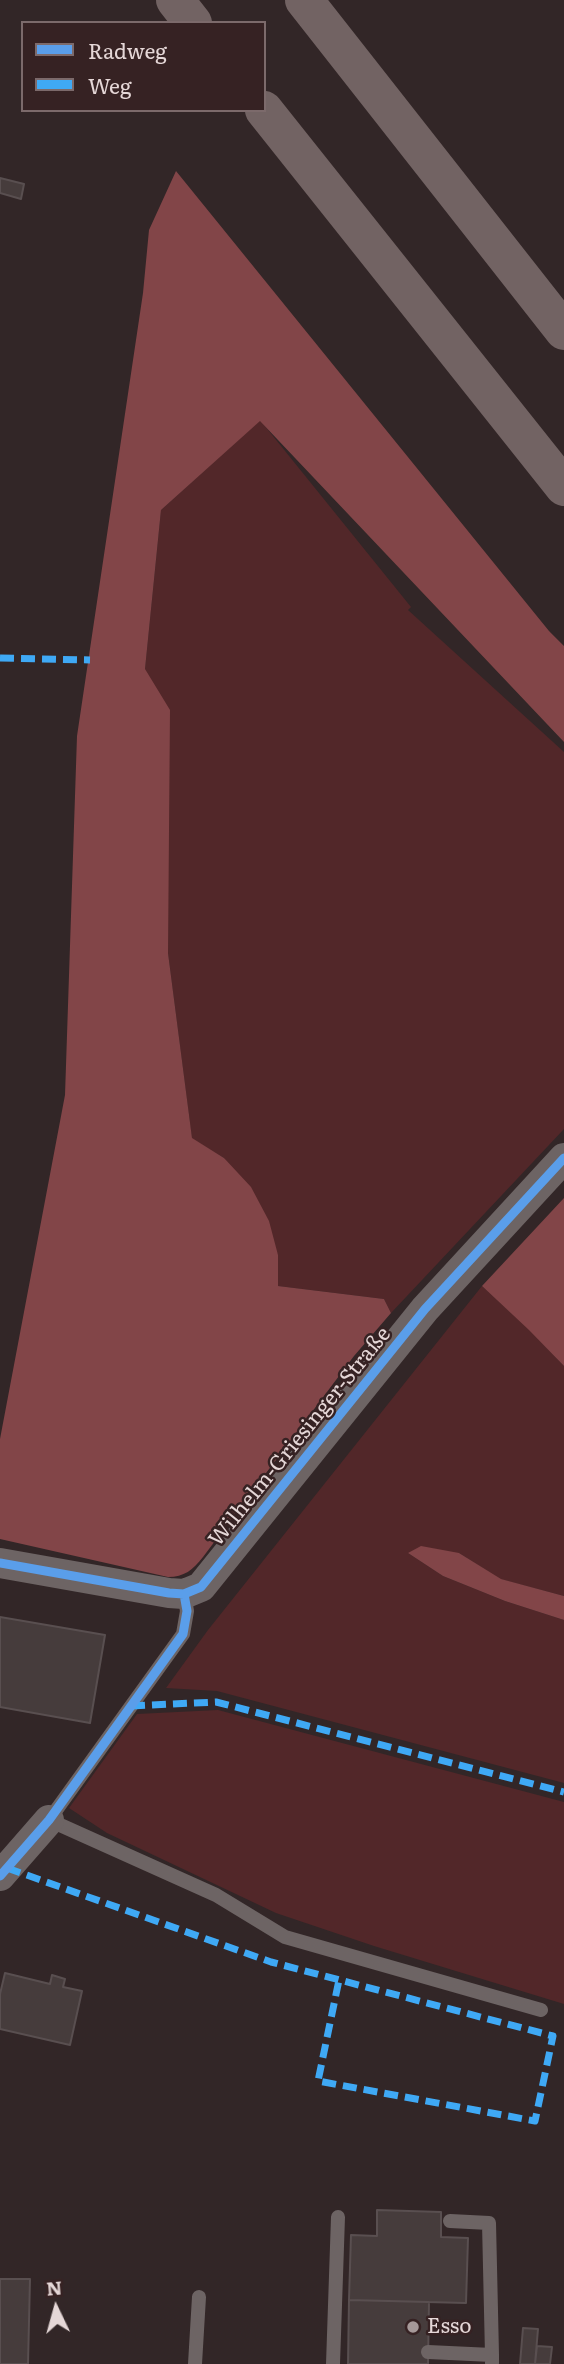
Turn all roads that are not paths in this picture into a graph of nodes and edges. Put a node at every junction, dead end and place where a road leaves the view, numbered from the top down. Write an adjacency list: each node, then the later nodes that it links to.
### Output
1 (175, 0): 3 (highway)
2 (304, 0): 5 (highway)
3 (191, 21)
4 (266, 112): 6 (highway)
5 (564, 331)
6 (564, 487)
7 (564, 1158): 9 (street, Wilhelm-Griesinger-Straße)
8 (0, 1563): 9 (street)
9 (184, 1594): 10 (lane)
10 (49, 1820): 11 (street); 12 (lane)
11 (0, 1876)
12 (541, 2010)
13 (338, 2217): 19 (lane)
14 (450, 2221): 17 (lane)
15 (199, 2297): 18 (lane)
16 (428, 2352): 17 (lane)
17 (492, 2359)
18 (195, 2364)
19 (333, 2364)

